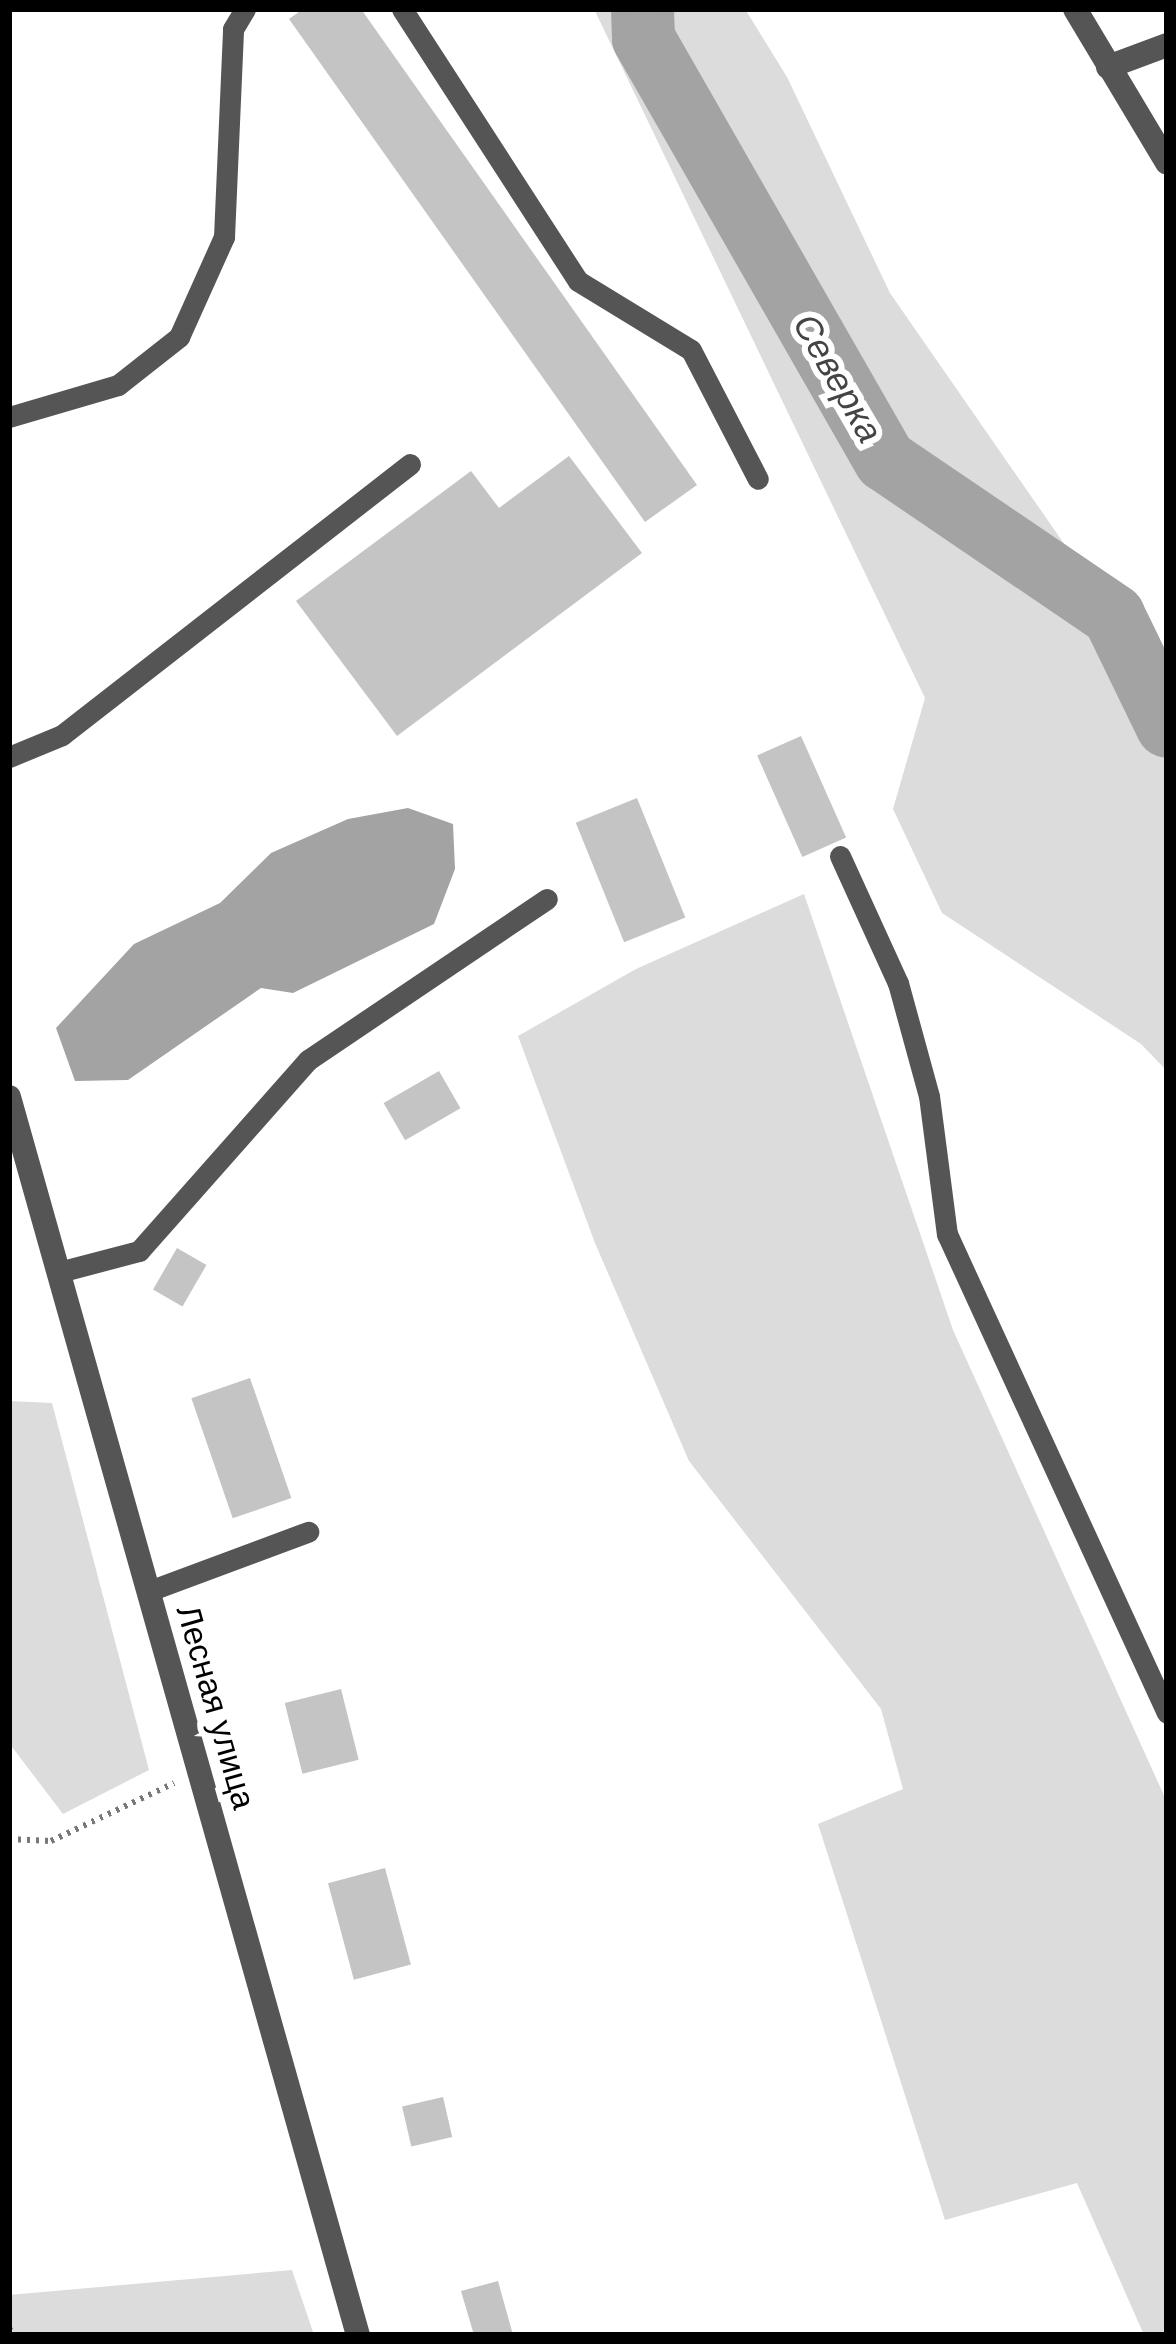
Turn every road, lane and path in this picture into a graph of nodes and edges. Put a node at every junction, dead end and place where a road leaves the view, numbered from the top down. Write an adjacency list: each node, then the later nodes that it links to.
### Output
1 (245, 9): 7 (lane)
2 (403, 9): 9 (lane)
3 (1075, 9): 5 (street)
4 (1167, 45): 5 (street)
5 (1108, 67): 6 (street)
6 (1167, 163)
7 (9, 417)
8 (410, 464): 10 (lane)
9 (758, 478)
10 (9, 757)
11 (840, 856): 17 (lane)
12 (547, 899): 14 (lane)
13 (9, 1096): 14 (street, Лесная улица)
14 (59, 1271): 16 (street, Лесная улица)
15 (308, 1532): 16 (lane)
16 (148, 1591): 18 (street, Лесная улица)
17 (1167, 1713)
18 (199, 1772): 19 (path); 22 (street, Лесная улица)
19 (9, 1839)
20 (9, 2329): 21 (path)
21 (16, 2335)
22 (358, 2335)

